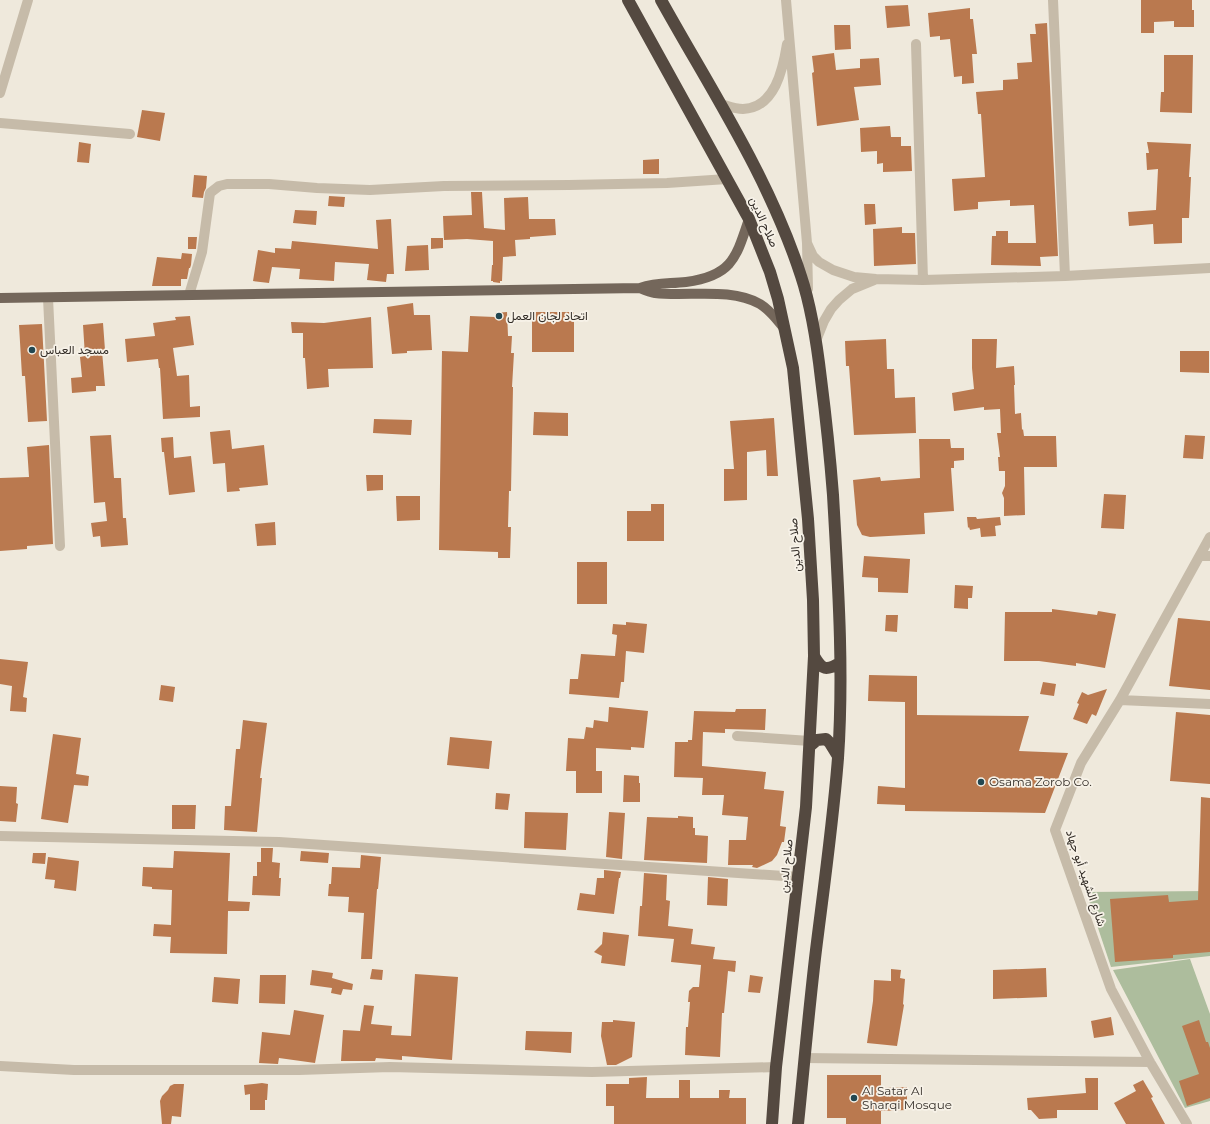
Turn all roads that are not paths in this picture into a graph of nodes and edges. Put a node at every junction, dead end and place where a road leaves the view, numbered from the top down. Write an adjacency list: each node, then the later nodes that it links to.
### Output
1 (28, 0): 8 (street)
2 (628, 0): 12 (highway, صلاح الدين)
3 (661, 0): 9 (highway, صلاح الدين)
4 (786, 0): 6 (street)
5 (1053, 0): 16 (street)
6 (790, 30): 9 (street); 14 (street)
7 (916, 44): 18 (street)
8 (0, 93)
9 (721, 104): 23 (highway, صلاح الدين)
10 (0, 123): 11 (street)
11 (130, 134)
12 (727, 179): 13 (highway, صلاح الدين); 20 (street)
13 (750, 219): 19 (main road); 24 (highway, صلاح الدين)
14 (807, 243): 17 (street); 23 (street)
15 (1210, 268): 16 (street)
16 (1065, 276): 18 (street)
17 (876, 279): 18 (street); 25 (street)
18 (923, 280)
19 (640, 288): 20 (main road); 24 (main road)
20 (189, 295): 22 (main road)
21 (0, 298): 22 (main road)
22 (48, 298): 27 (street)
23 (808, 300): 25 (highway, صلاح الدين)
24 (784, 328): 29 (highway, صلاح الدين)
25 (816, 341): 30 (highway, صلاح الدين)
26 (1210, 537): 28 (street, شارع الشهيد أبو جهاد)
27 (60, 546)
28 (1205, 556): 31 (street, شارع الشهيد أبو جهاد)
29 (814, 656): 30 (highway); 34 (highway, صلاح الدين)
30 (840, 663): 35 (highway, صلاح الدين)
31 (1120, 700): 32 (street); 39 (street, شارع الشهيد أبو جهاد)
32 (1210, 704)
33 (737, 736): 34 (street)
34 (810, 744): 35 (highway); 37 (highway, صلاح الدين)
35 (838, 756): 38 (highway, صلاح الدين)
36 (0, 836): 37 (street)
37 (799, 877): 41 (highway, صلاح الدين)
38 (804, 1058): 39 (street); 43 (highway, صلاح الدين)
39 (1150, 1062): 44 (street, شارع الشهيد أبو جهاد)
40 (0, 1066): 41 (street)
41 (776, 1067): 42 (highway, صلاح الدين)
42 (772, 1124)
43 (798, 1124)
44 (1187, 1124)

